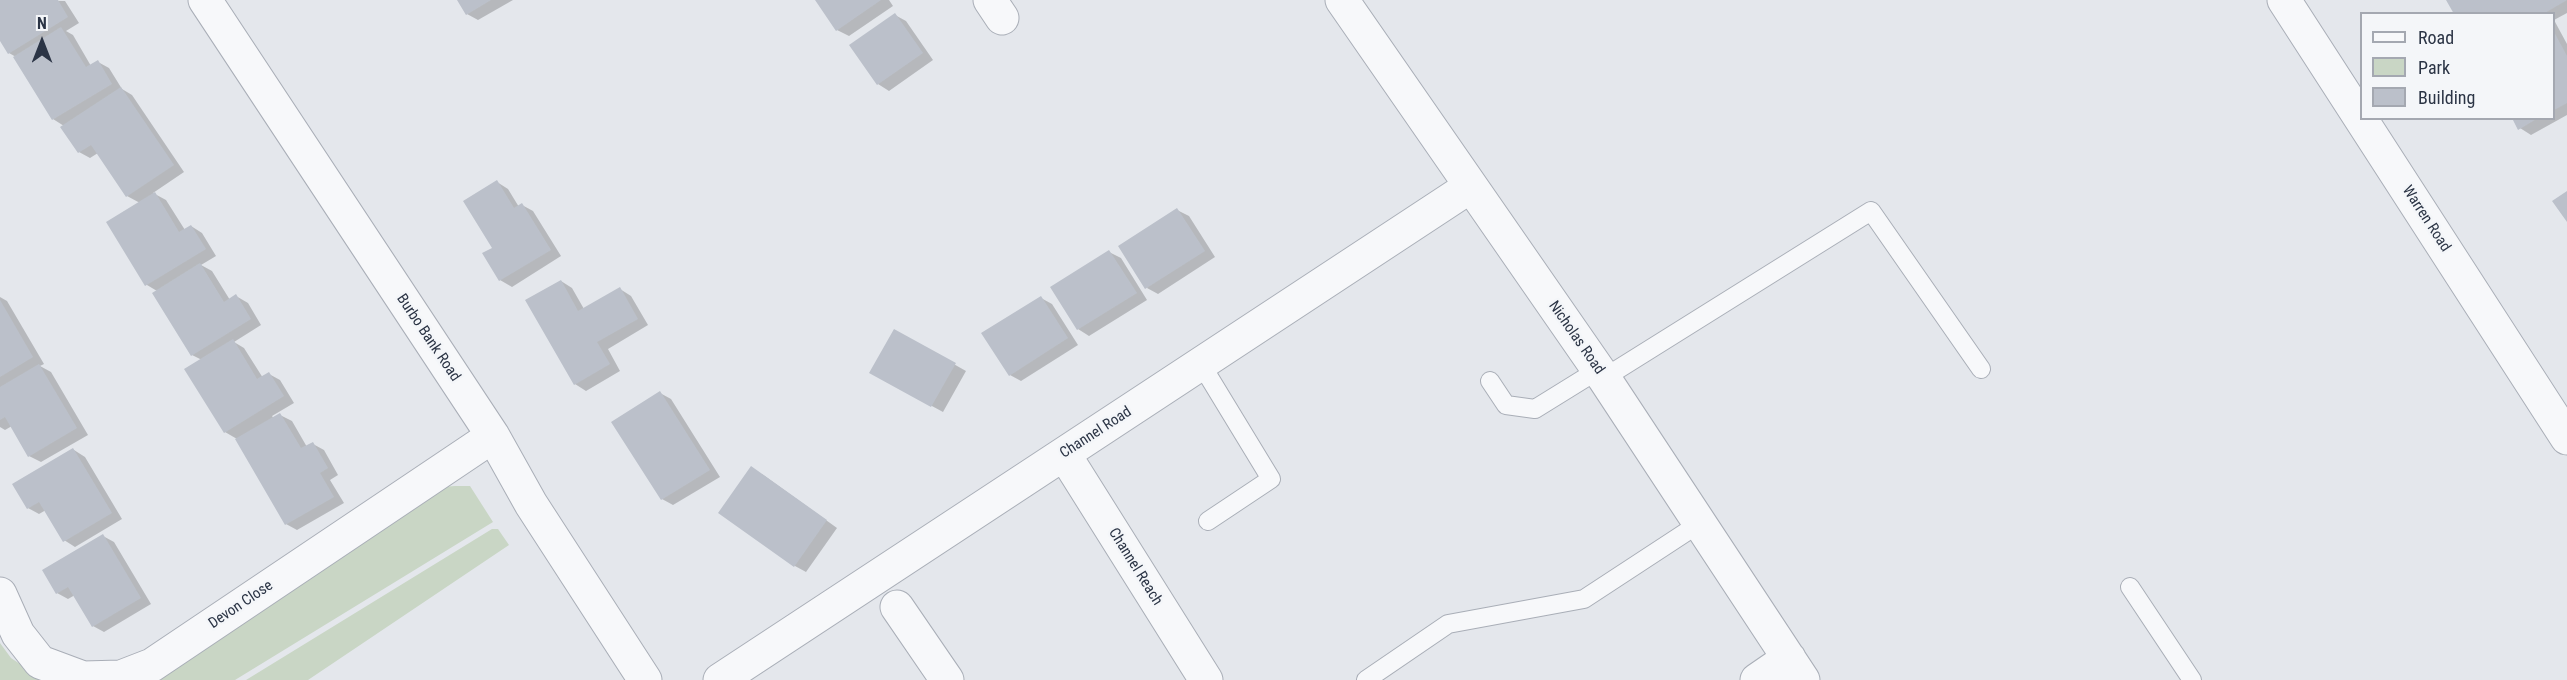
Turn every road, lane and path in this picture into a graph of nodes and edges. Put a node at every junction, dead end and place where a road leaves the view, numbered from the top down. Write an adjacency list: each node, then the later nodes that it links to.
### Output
1 (205, 0): 11 (street, Burbo Bank Road)
2 (1342, 0): 6 (street, Nicholas Road)
3 (2284, 0): 4 (street, Warren Road)
4 (2360, 118)
5 (2362, 120): 12 (street, Warren Road)
6 (1471, 186): 7 (street, Channel Road); 9 (street, Nicholas Road)
7 (1201, 364): 13 (street, Channel Road); 14 (lane)
8 (1981, 369): 9 (lane)
9 (1601, 374): 10 (lane); 15 (street, Nicholas Road)
10 (1490, 381)
11 (494, 436): 17 (street, Devon Close); 20 (street, Burbo Bank Road)
12 (2567, 438)
13 (1064, 454): 21 (street, Channel Road); 23 (street, Channel Reach)
14 (1208, 521)
15 (1700, 523): 19 (street, Nicholas Road); 24 (lane)
16 (2130, 587): 26 (lane)
17 (0, 594)
18 (897, 607): 22 (street)
19 (1796, 669): 25 (street)
20 (645, 680)
21 (720, 680)
22 (947, 680)
23 (1206, 680)
24 (1366, 680)
25 (1757, 680)
26 (2192, 680)

